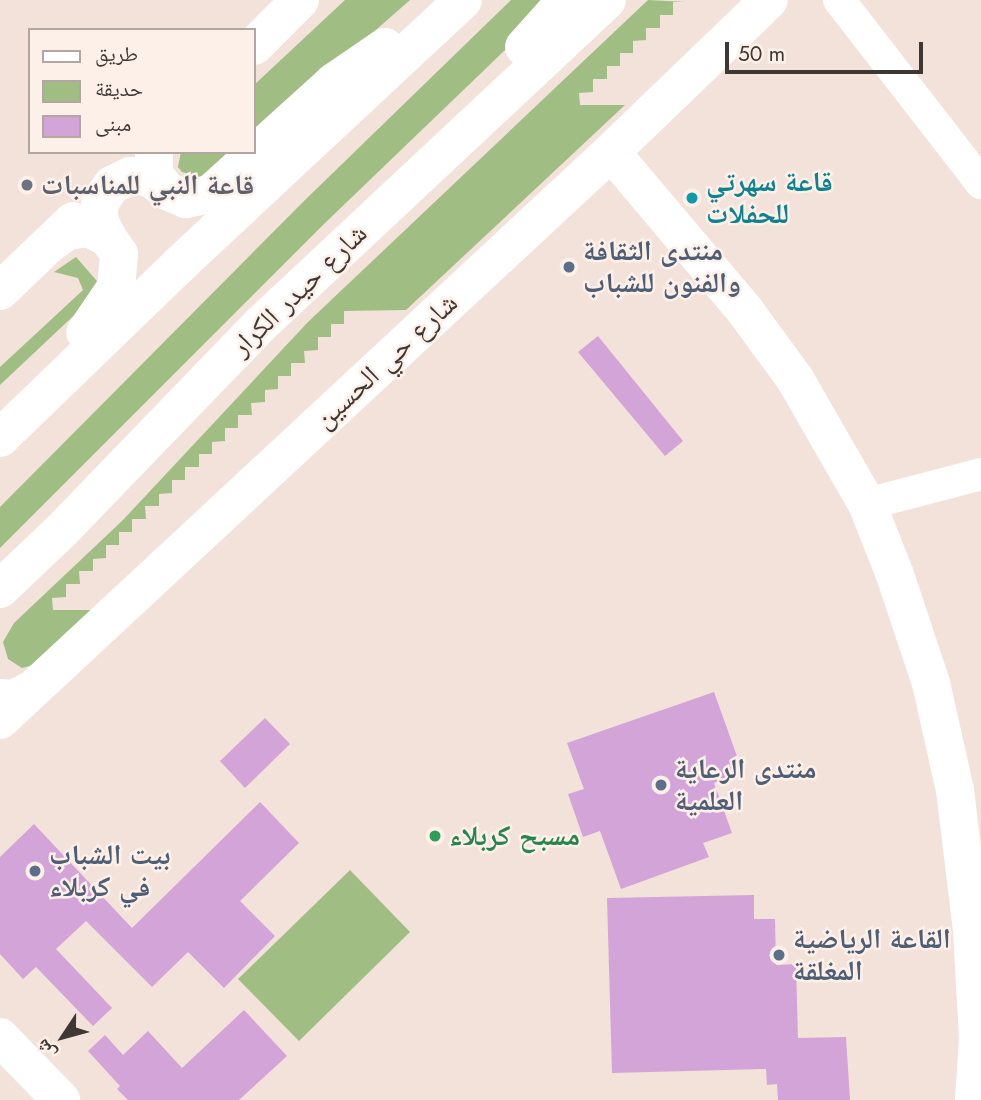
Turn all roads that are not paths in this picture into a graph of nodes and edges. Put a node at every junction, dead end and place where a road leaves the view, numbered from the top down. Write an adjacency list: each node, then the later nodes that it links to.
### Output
1 (300, 0): 8 (main road)
2 (463, 0): 7 (main road)
3 (566, 0): 9 (main road)
4 (607, 0): 9 (main road, شارع حيدر الكرار)
5 (769, 0): 10 (main road, شارع حي الحسين)
6 (839, 0): 15 (street)
7 (432, 28): 11 (main road); 21 (main road)
8 (256, 44)
9 (491, 106): 25 (main road, شارع حيدر الكرار)
10 (611, 152): 24 (main road); 28 (main road, شارع حي الحسين)
11 (256, 153)
12 (144, 154): 16 (main road)
13 (154, 154): 17 (main road)
14 (255, 154): 17 (main road)
15 (981, 183)
16 (112, 185): 17 (main road); 18 (main road); 19 (main road)
17 (167, 191)
18 (108, 238): 19 (main road); 21 (main road)
19 (48, 245): 20 (main road)
20 (0, 291)
21 (42, 398): 22 (main road)
22 (0, 438)
23 (981, 474): 24 (street)
24 (867, 504): 30 (main road)
25 (62, 530): 26 (main road, شارع حيدر الكرار); 27 (main road)
26 (0, 589)
27 (0, 615)
28 (16, 694): 29 (main road, شارع حي الحسين)
29 (0, 720)
30 (977, 931): 32 (main road)
31 (0, 1037): 33 (main road)
32 (980, 1039): 34 (main road)
33 (61, 1100)
34 (974, 1100)

